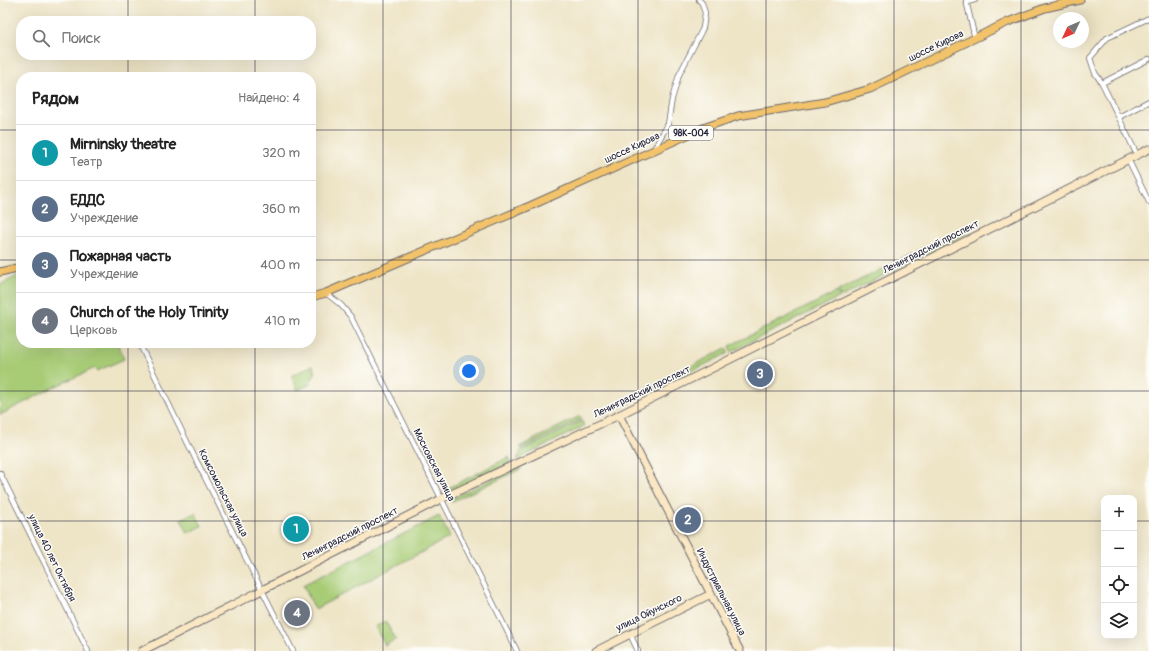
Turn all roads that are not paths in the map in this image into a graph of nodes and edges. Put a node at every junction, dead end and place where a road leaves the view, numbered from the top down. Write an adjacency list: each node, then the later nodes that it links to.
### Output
1 (699, 0): 11 (street)
2 (975, 0): 4 (street)
3 (1080, 0): 6 (main road, шоссе Кирова / 98К-004)
4 (966, 1): 6 (street)
5 (1149, 18): 8 (street)
6 (975, 38): 11 (main road, шоссе Кирова / 98К-004)
7 (1149, 59): 8 (street)
8 (1102, 83): 10 (street)
9 (1149, 101): 10 (street)
10 (1119, 117): 13 (street)
11 (654, 149): 18 (main road, шоссе Кирова / 98К-004)
12 (1149, 149): 13 (main road, Ленинградский проспект)
13 (1137, 155): 14 (main road, Ленинградский проспект)
14 (1128, 159): 15 (street); 21 (main road, Ленинградский проспект)
15 (1149, 202)
16 (16, 268): 17 (main road)
17 (0, 272)
18 (326, 293): 19 (main road, шоссе Кирова / 98К-004); 23 (street, Московская улица)
19 (316, 296)
20 (141, 348): 24 (street, Комсомольская улица)
21 (619, 415): 23 (main road, Ленинградский проспект); 25 (main road, Индустриальная улица)
22 (0, 472): 27 (street, улица 40 лет Октября)
23 (441, 499): 24 (main road, Ленинградский проспект); 30 (street, Московская улица)
24 (262, 590): 28 (main road, Ленинградский проспект); 29 (street, Комсомольская улица)
25 (711, 594): 26 (main road, улица Ойунского); 33 (main road, Индустриальная улица)
26 (630, 634): 31 (main road, улица Ойунского); 32 (street)
27 (88, 651)
28 (142, 651)
29 (293, 651)
30 (517, 651)
31 (596, 651)
32 (638, 651)
33 (740, 651)

